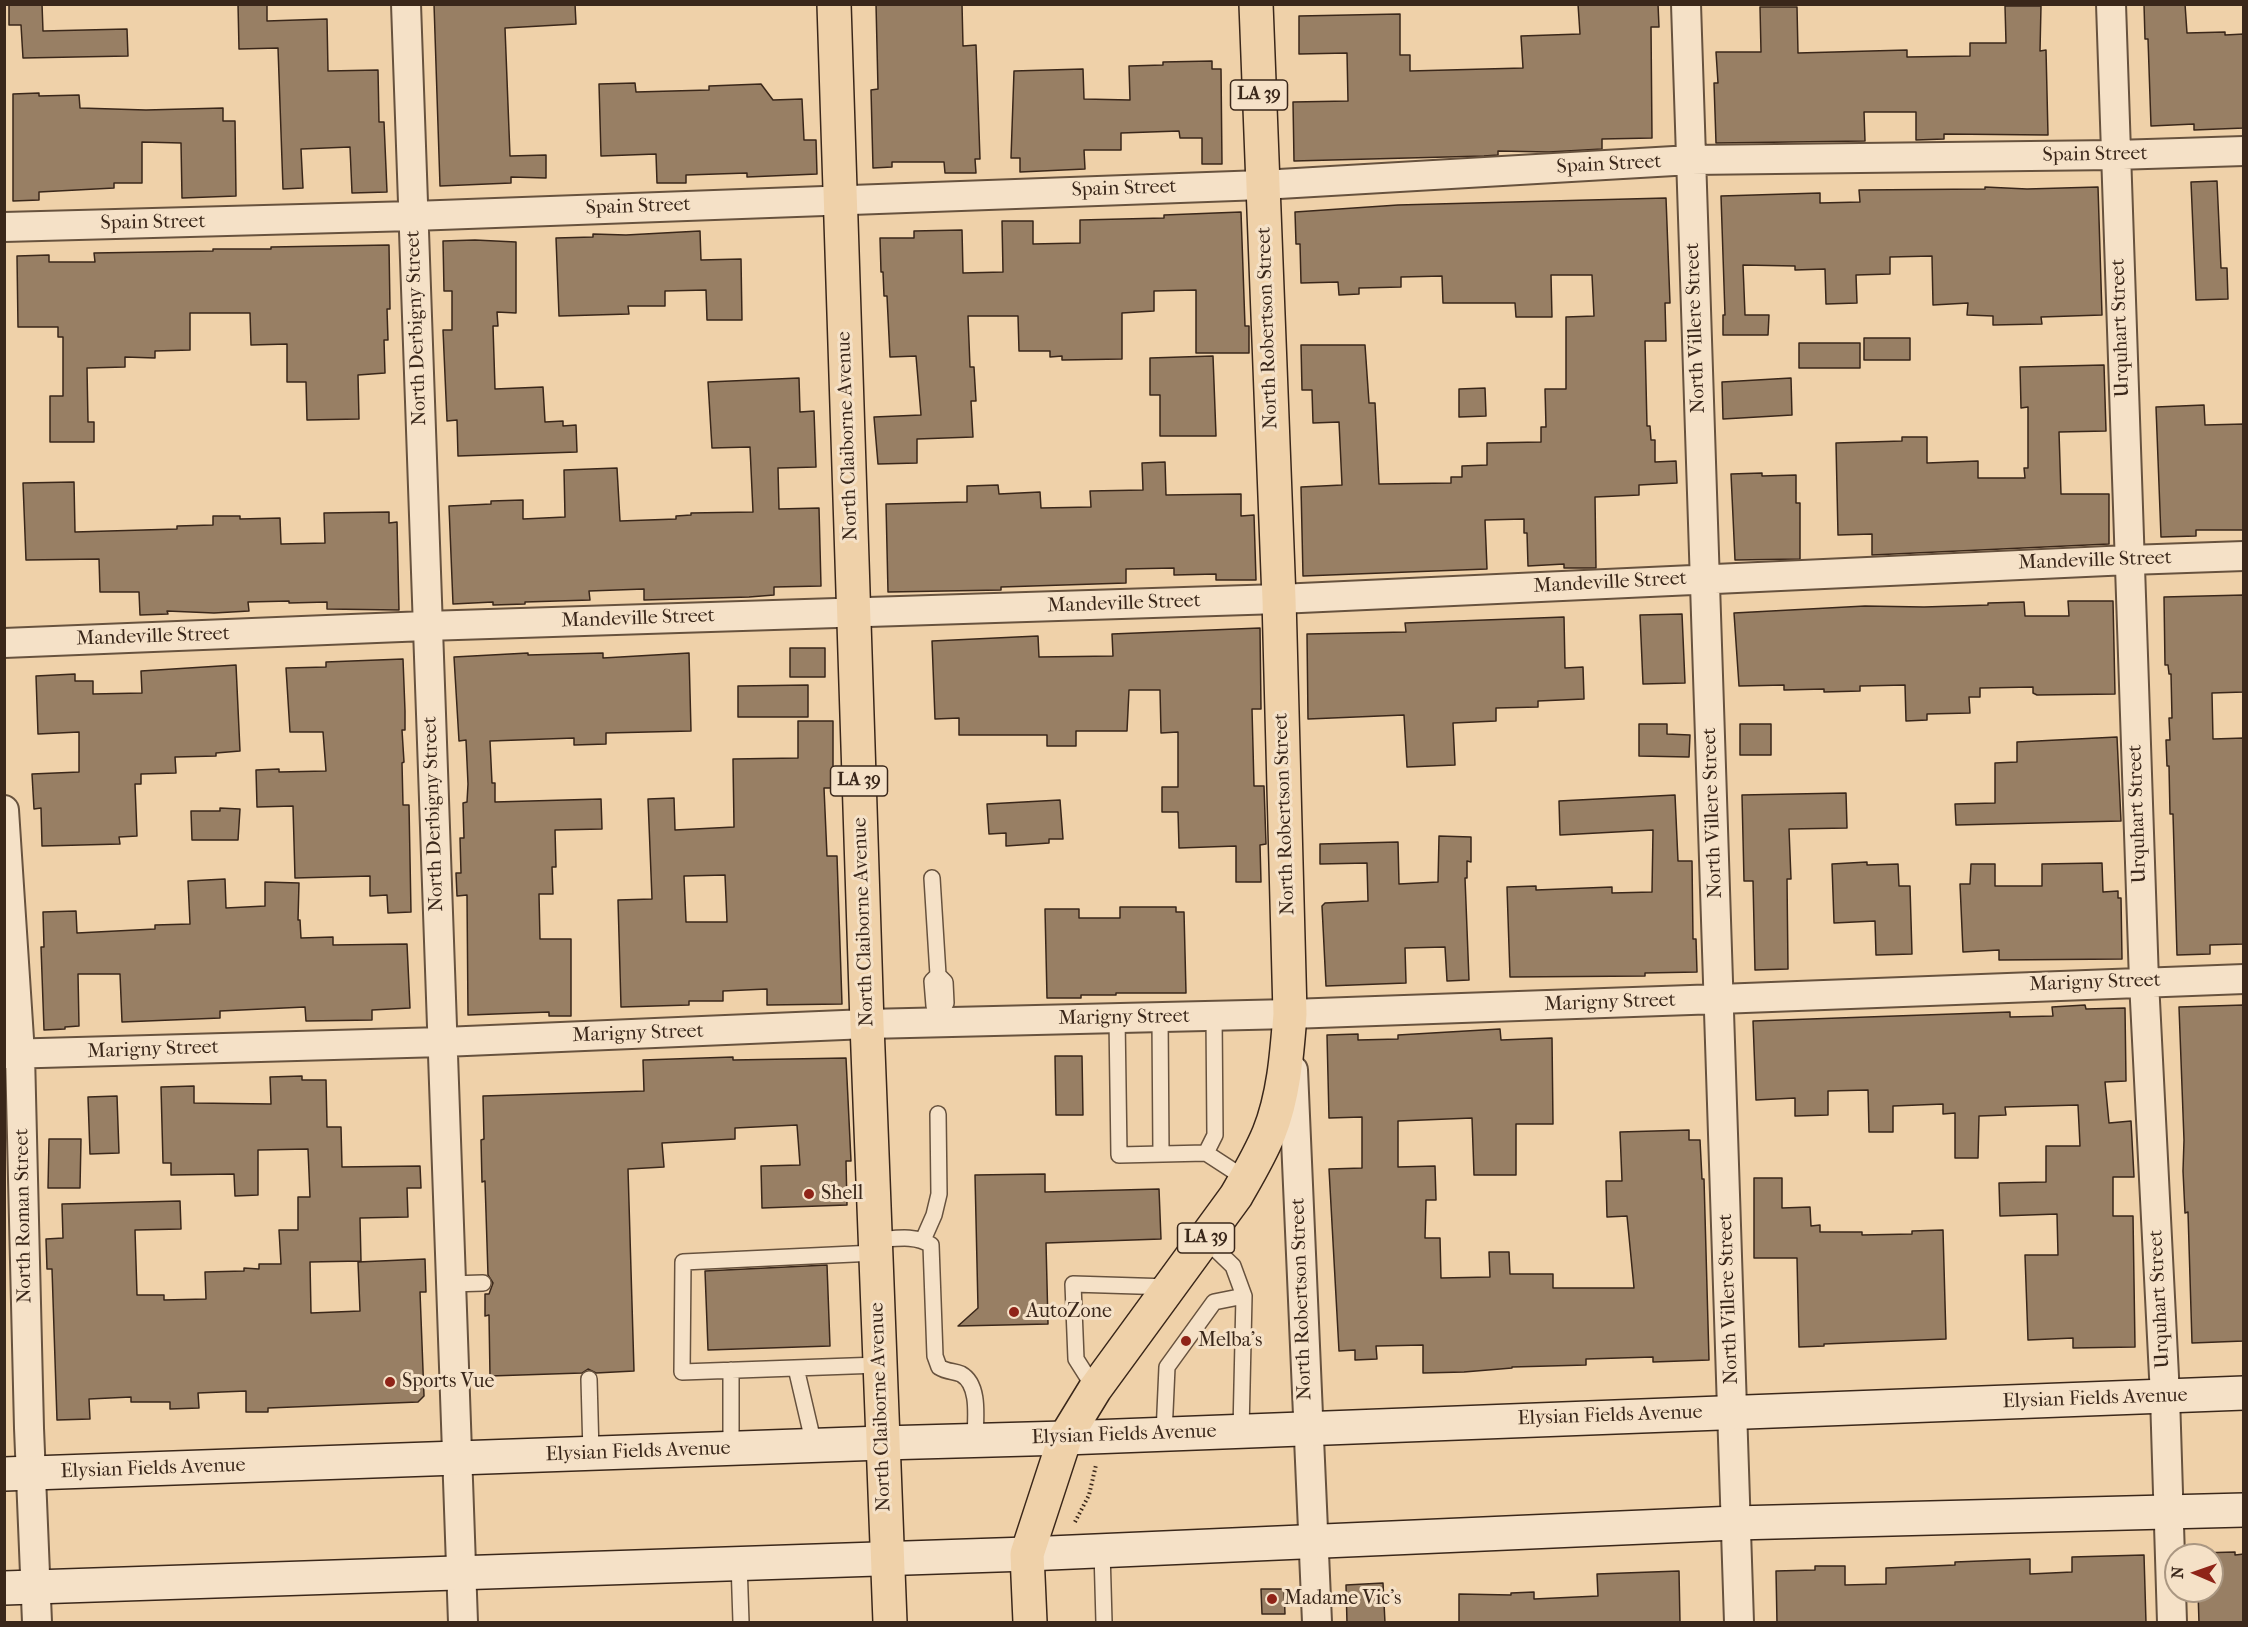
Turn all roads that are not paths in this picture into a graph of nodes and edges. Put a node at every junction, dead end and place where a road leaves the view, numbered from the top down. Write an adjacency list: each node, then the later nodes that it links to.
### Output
1 (406, 4): 11 (street, North Derbigny Street)
2 (834, 4): 10 (main road, North Claiborne Avenue / LA 39)
3 (1256, 4): 9 (main road, North Robertson Street / LA 39)
4 (1686, 4): 8 (street, North Villere Street)
5 (2111, 4): 7 (street, Urquhart Street)
6 (2244, 151): 7 (street, Spain Street)
7 (2115, 155): 8 (street, Spain Street); 14 (street, Urquhart Street)
8 (1691, 160): 9 (street, Spain Street); 15 (street, North Villere Street)
9 (1262, 185): 10 (street, Spain Street); 16 (main road, North Robertson Street / LA 39)
10 (841, 199): 11 (street, Spain Street); 17 (main road, North Claiborne Avenue / LA 39)
11 (414, 216): 12 (street, Spain Street); 18 (street, North Derbigny Street)
12 (4, 227)
13 (2244, 556): 14 (street, Mandeville Street)
14 (2129, 560): 15 (street, Mandeville Street); 23 (street, Urquhart Street)
15 (1705, 578): 16 (street, Mandeville Street); 24 (street, North Villere Street)
16 (1279, 599): 17 (street, Mandeville Street); 25 (main road, North Robertson Street / LA 39)
17 (854, 612): 18 (street, Mandeville Street); 30 (main road, North Claiborne Avenue / LA 39)
18 (426, 626): 19 (street, Mandeville Street); 31 (street, North Derbigny Street)
19 (4, 643)
20 (4, 810): 32 (street, North Roman Street)
21 (932, 878): 27 (lane)
22 (2244, 978): 23 (street, Marigny Street)
23 (2144, 981): 24 (street, Marigny Street); 50 (street, Urquhart Street)
24 (1719, 999): 25 (street, Marigny Street); 51 (street, North Villere Street)
25 (1290, 1014): 26 (street, Marigny Street); 36 (main road, LA 39); 52 (street, North Robertson Street)
26 (1214, 1016): 28 (street, Marigny Street); 35 (lane)
27 (940, 1017): 29 (street, Marigny Street); 30 (street, Marigny Street)
28 (1160, 1017): 29 (street, Marigny Street); 34 (lane)
29 (1117, 1018): 34 (lane)
30 (867, 1024): 31 (street, Marigny Street); 39 (main road, North Claiborne Avenue / LA 39)
31 (443, 1042): 32 (street, Marigny Street); 41 (street, North Derbigny Street)
32 (12, 1054): 62 (street, North Roman Street)
33 (938, 1114): 37 (lane)
34 (1161, 1154): 35 (lane)
35 (1206, 1154): 36 (lane)
36 (1246, 1179): 38 (main road, LA 39)
37 (923, 1239): 39 (lane); 56 (lane)
38 (1205, 1239): 42 (main road, LA 39); 43 (lane)
39 (875, 1246): 44 (main road, North Claiborne Avenue / LA 39); 46 (lane)
40 (483, 1283): 41 (lane)
41 (450, 1284): 61 (street, North Derbigny Street)
42 (1170, 1287): 48 (main road, LA 39); 48 (lane)
43 (1244, 1296): 53 (lane); 54 (lane)
44 (879, 1365): 45 (lane); 57 (main road, North Claiborne Avenue / LA 39)
45 (796, 1368): 46 (lane); 58 (lane)
46 (731, 1370): 59 (lane)
47 (589, 1379): 60 (lane)
48 (1095, 1389): 55 (main road, LA 39)
49 (2244, 1393): 50 (main road, Elysian Fields Avenue)
50 (2165, 1396): 51 (main road, Elysian Fields Avenue); 64 (street, Urquhart Street)
51 (1732, 1412): 52 (main road, Elysian Fields Avenue); 65 (street, North Villere Street)
52 (1308, 1428): 53 (main road, Elysian Fields Avenue); 66 (street, North Robertson Street)
53 (1241, 1431): 54 (main road, Elysian Fields Avenue)
54 (1164, 1434): 55 (main road, Elysian Fields Avenue)
55 (1065, 1438): 56 (main road, Elysian Fields Avenue); 68 (main road, LA 39)
56 (975, 1440): 57 (main road, Elysian Fields Avenue)
57 (882, 1443): 58 (main road, Elysian Fields Avenue); 69 (main road, North Claiborne Avenue / LA 39)
58 (814, 1445): 59 (main road, Elysian Fields Avenue)
59 (731, 1448): 60 (main road, Elysian Fields Avenue)
60 (591, 1453): 61 (main road, Elysian Fields Avenue)
61 (455, 1458): 62 (main road, Elysian Fields Avenue); 71 (street, North Derbigny Street)
62 (18, 1474): 72 (street, North Roman Street)
63 (2244, 1510): 64 (main road)
64 (2170, 1512): 65 (main road); 81 (street, Urquhart Street)
65 (1735, 1523): 66 (main road); 80 (street, North Villere Street)
66 (1314, 1541): 67 (main road); 79 (street, North Robertson Street)
67 (1102, 1551): 68 (main road); 78 (lane)
68 (1027, 1554): 69 (main road); 77 (main road, LA 39)
69 (887, 1557): 70 (main road); 76 (main road, North Claiborne Avenue / LA 39)
70 (739, 1562): 71 (main road); 75 (lane)
71 (461, 1572): 72 (main road); 74 (street, North Derbigny Street)
72 (20, 1588): 73 (street, North Roman Street)
73 (37, 1623)
74 (463, 1623)
75 (741, 1623)
76 (890, 1623)
77 (1030, 1623)
78 (1104, 1623)
79 (1317, 1623)
80 (1739, 1623)
81 (2172, 1623)

